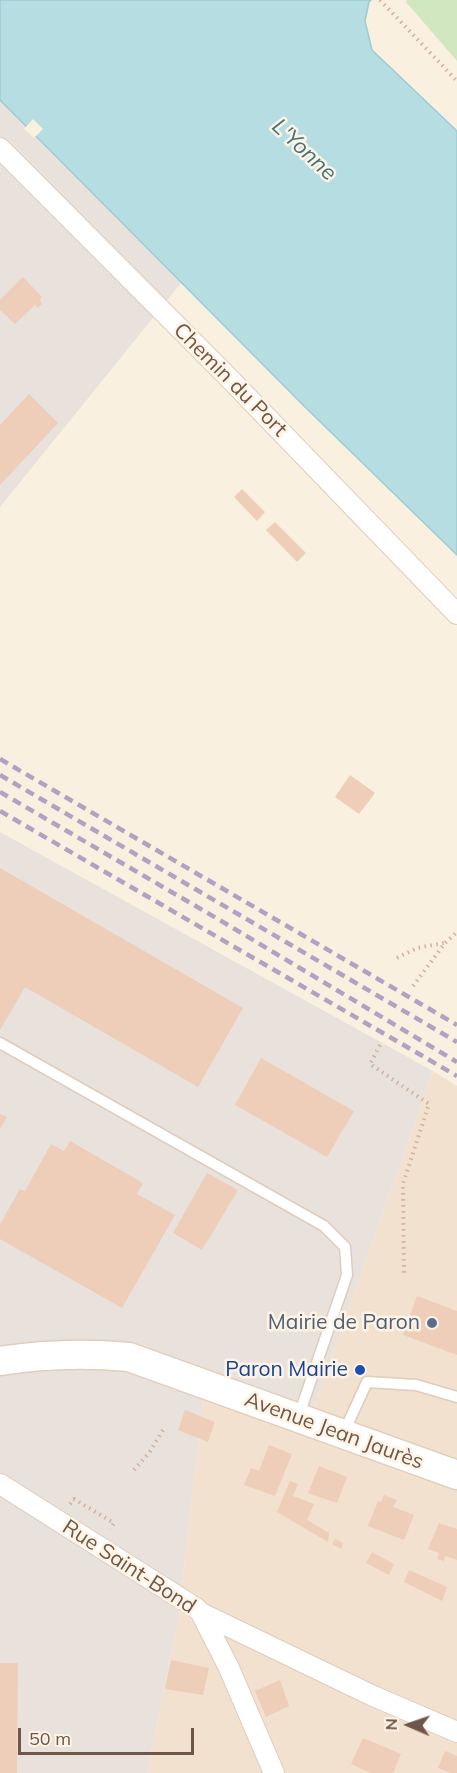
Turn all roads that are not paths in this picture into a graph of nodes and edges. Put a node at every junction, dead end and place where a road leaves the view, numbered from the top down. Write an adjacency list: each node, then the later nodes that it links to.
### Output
1 (0, 148): 2 (street, Chemin du Port)
2 (457, 614)
3 (0, 1043): 6 (lane)
4 (0, 1360): 6 (main road, Avenue Jean Jaurès)
5 (457, 1397): 7 (lane)
6 (298, 1418): 7 (main road, Avenue Jean Jaurès)
7 (344, 1434): 8 (main road, Avenue Jean Jaurès)
8 (457, 1474)
9 (0, 1484): 10 (street, Rue Saint-Bond)
10 (201, 1614): 11 (street); 12 (street, Rue Saint-Bond)
11 (457, 1732)
12 (274, 1773)

